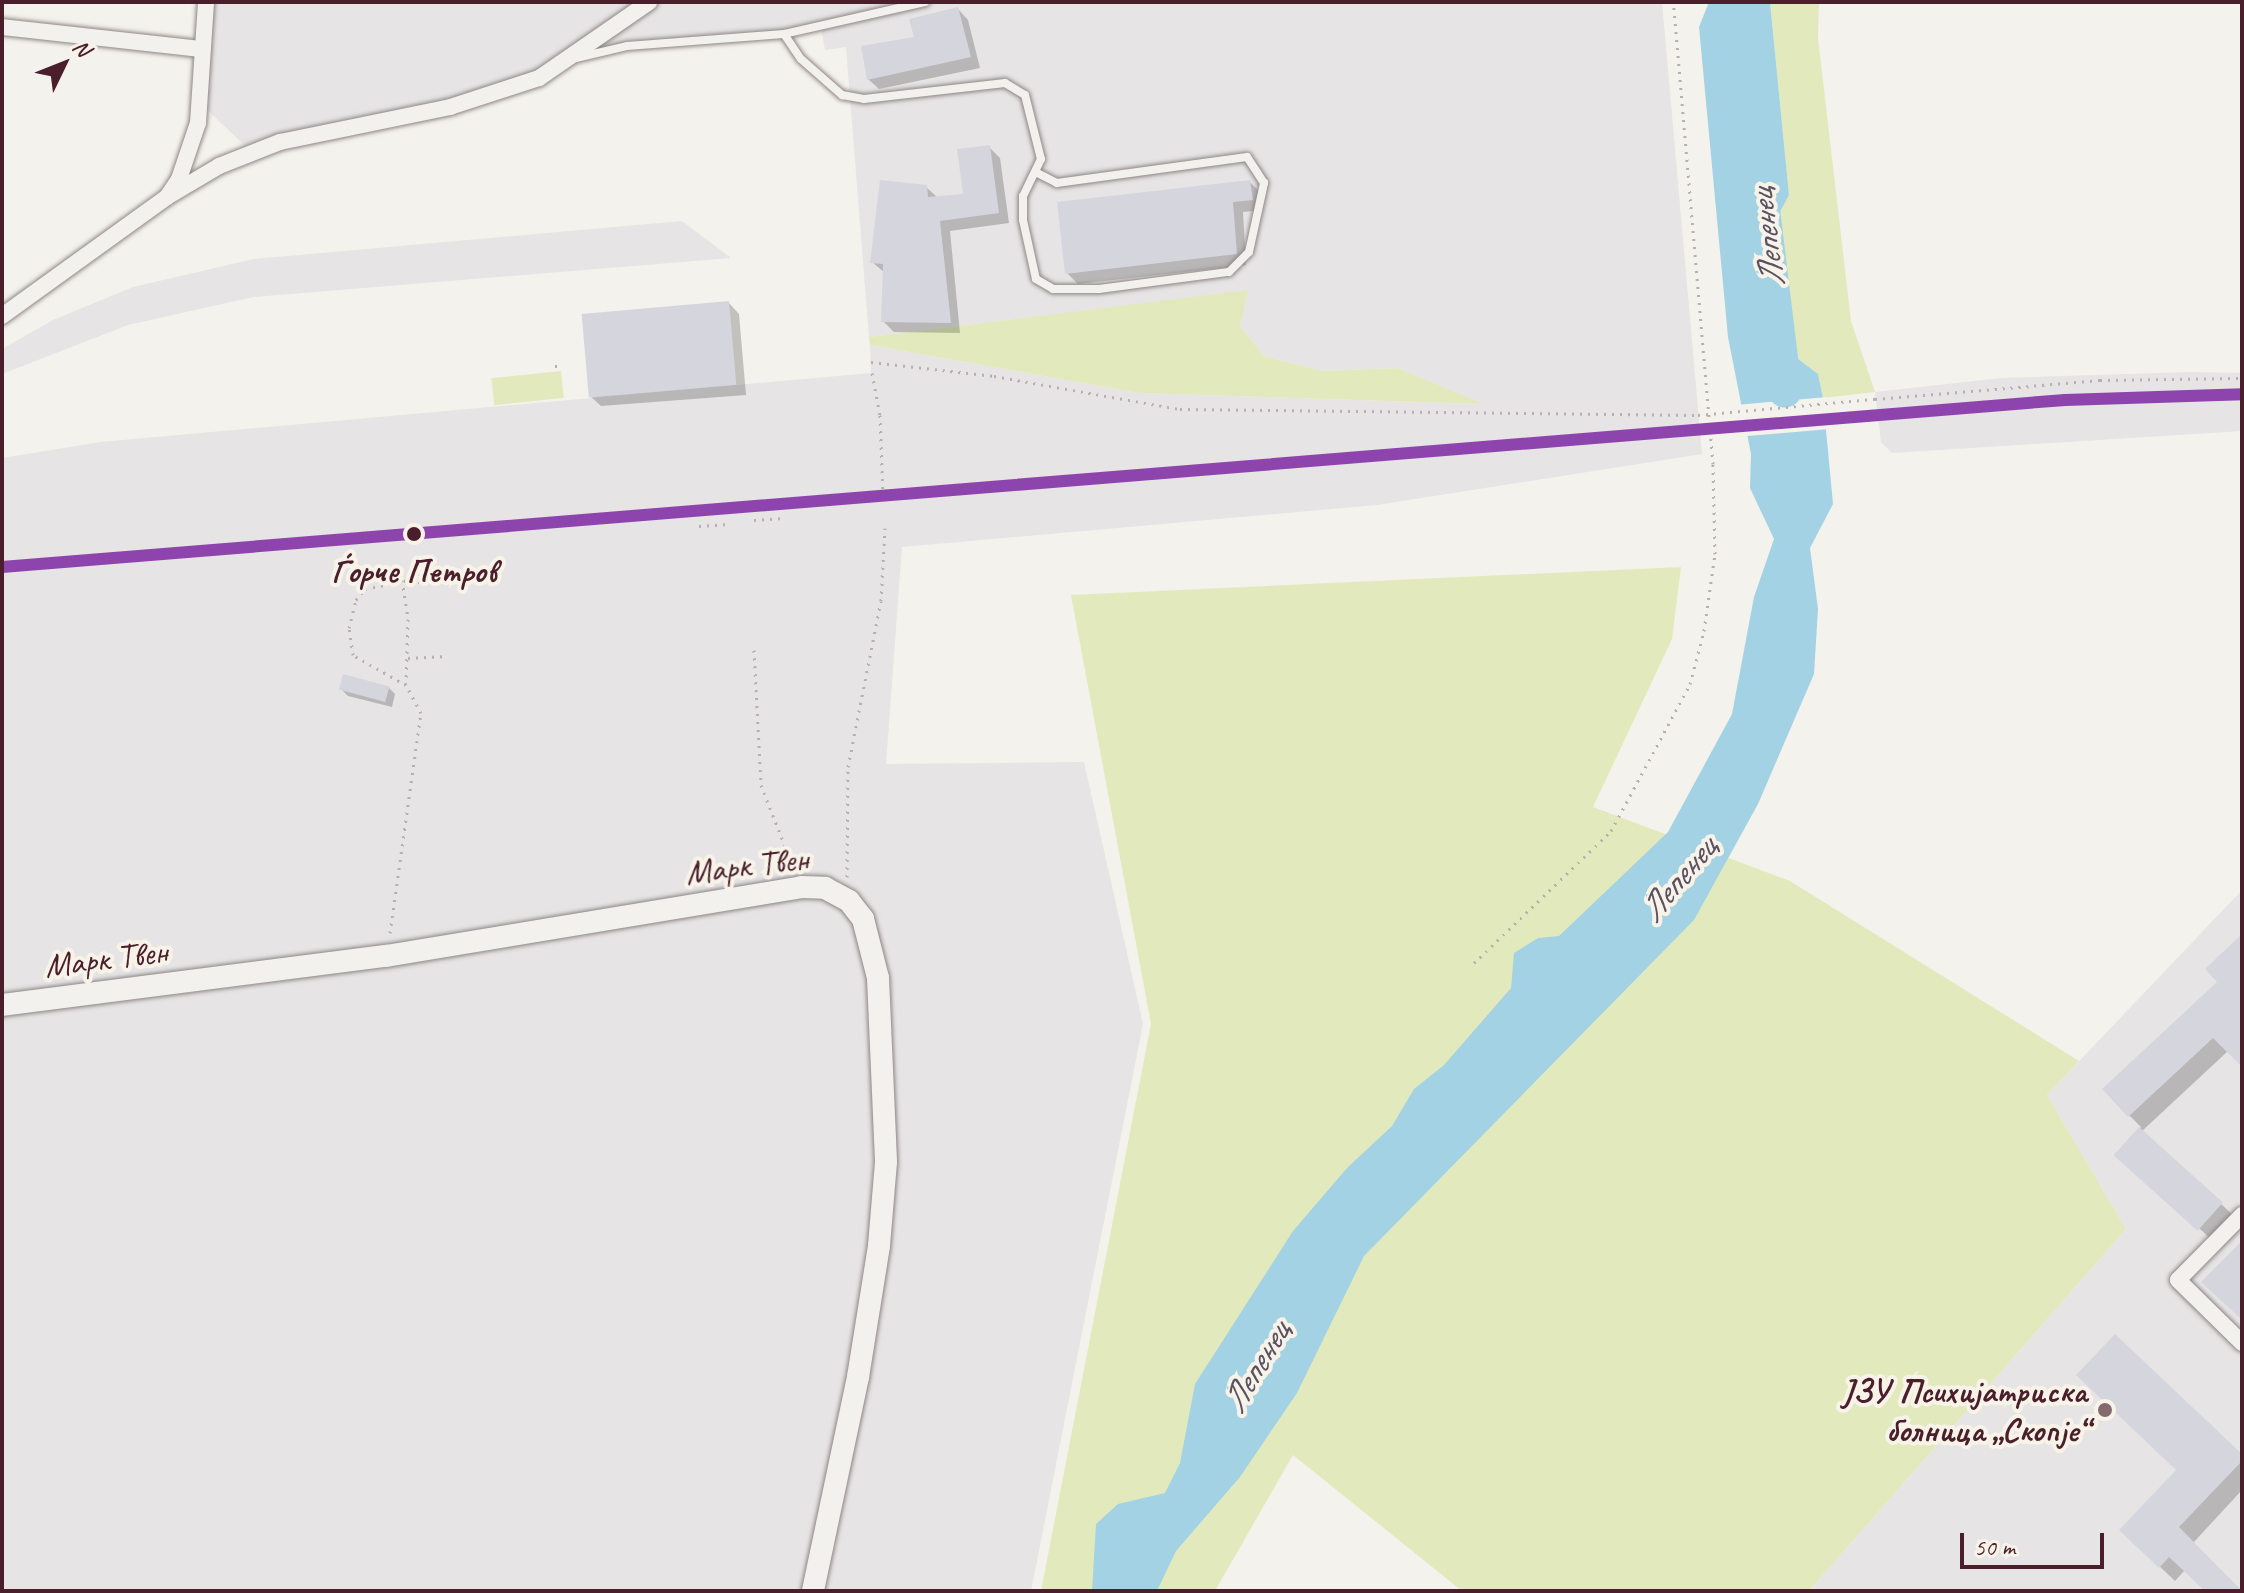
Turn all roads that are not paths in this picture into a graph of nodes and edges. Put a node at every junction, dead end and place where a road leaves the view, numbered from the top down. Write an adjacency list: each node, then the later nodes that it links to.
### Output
1 (206, 2): 6 (street)
2 (649, 2): 7 (street)
3 (925, 2): 5 (lane)
4 (2, 27): 6 (street)
5 (784, 34): 7 (lane); 8 (lane)
6 (202, 49): 9 (street)
7 (572, 59): 9 (street)
8 (1037, 173): 8 (lane)
9 (167, 197): 10 (street)
10 (2, 316)
11 (2, 1005): 14 (street, Марк Твен)
12 (2242, 1215): 13 (street)
13 (2242, 1343)
14 (813, 1591)

